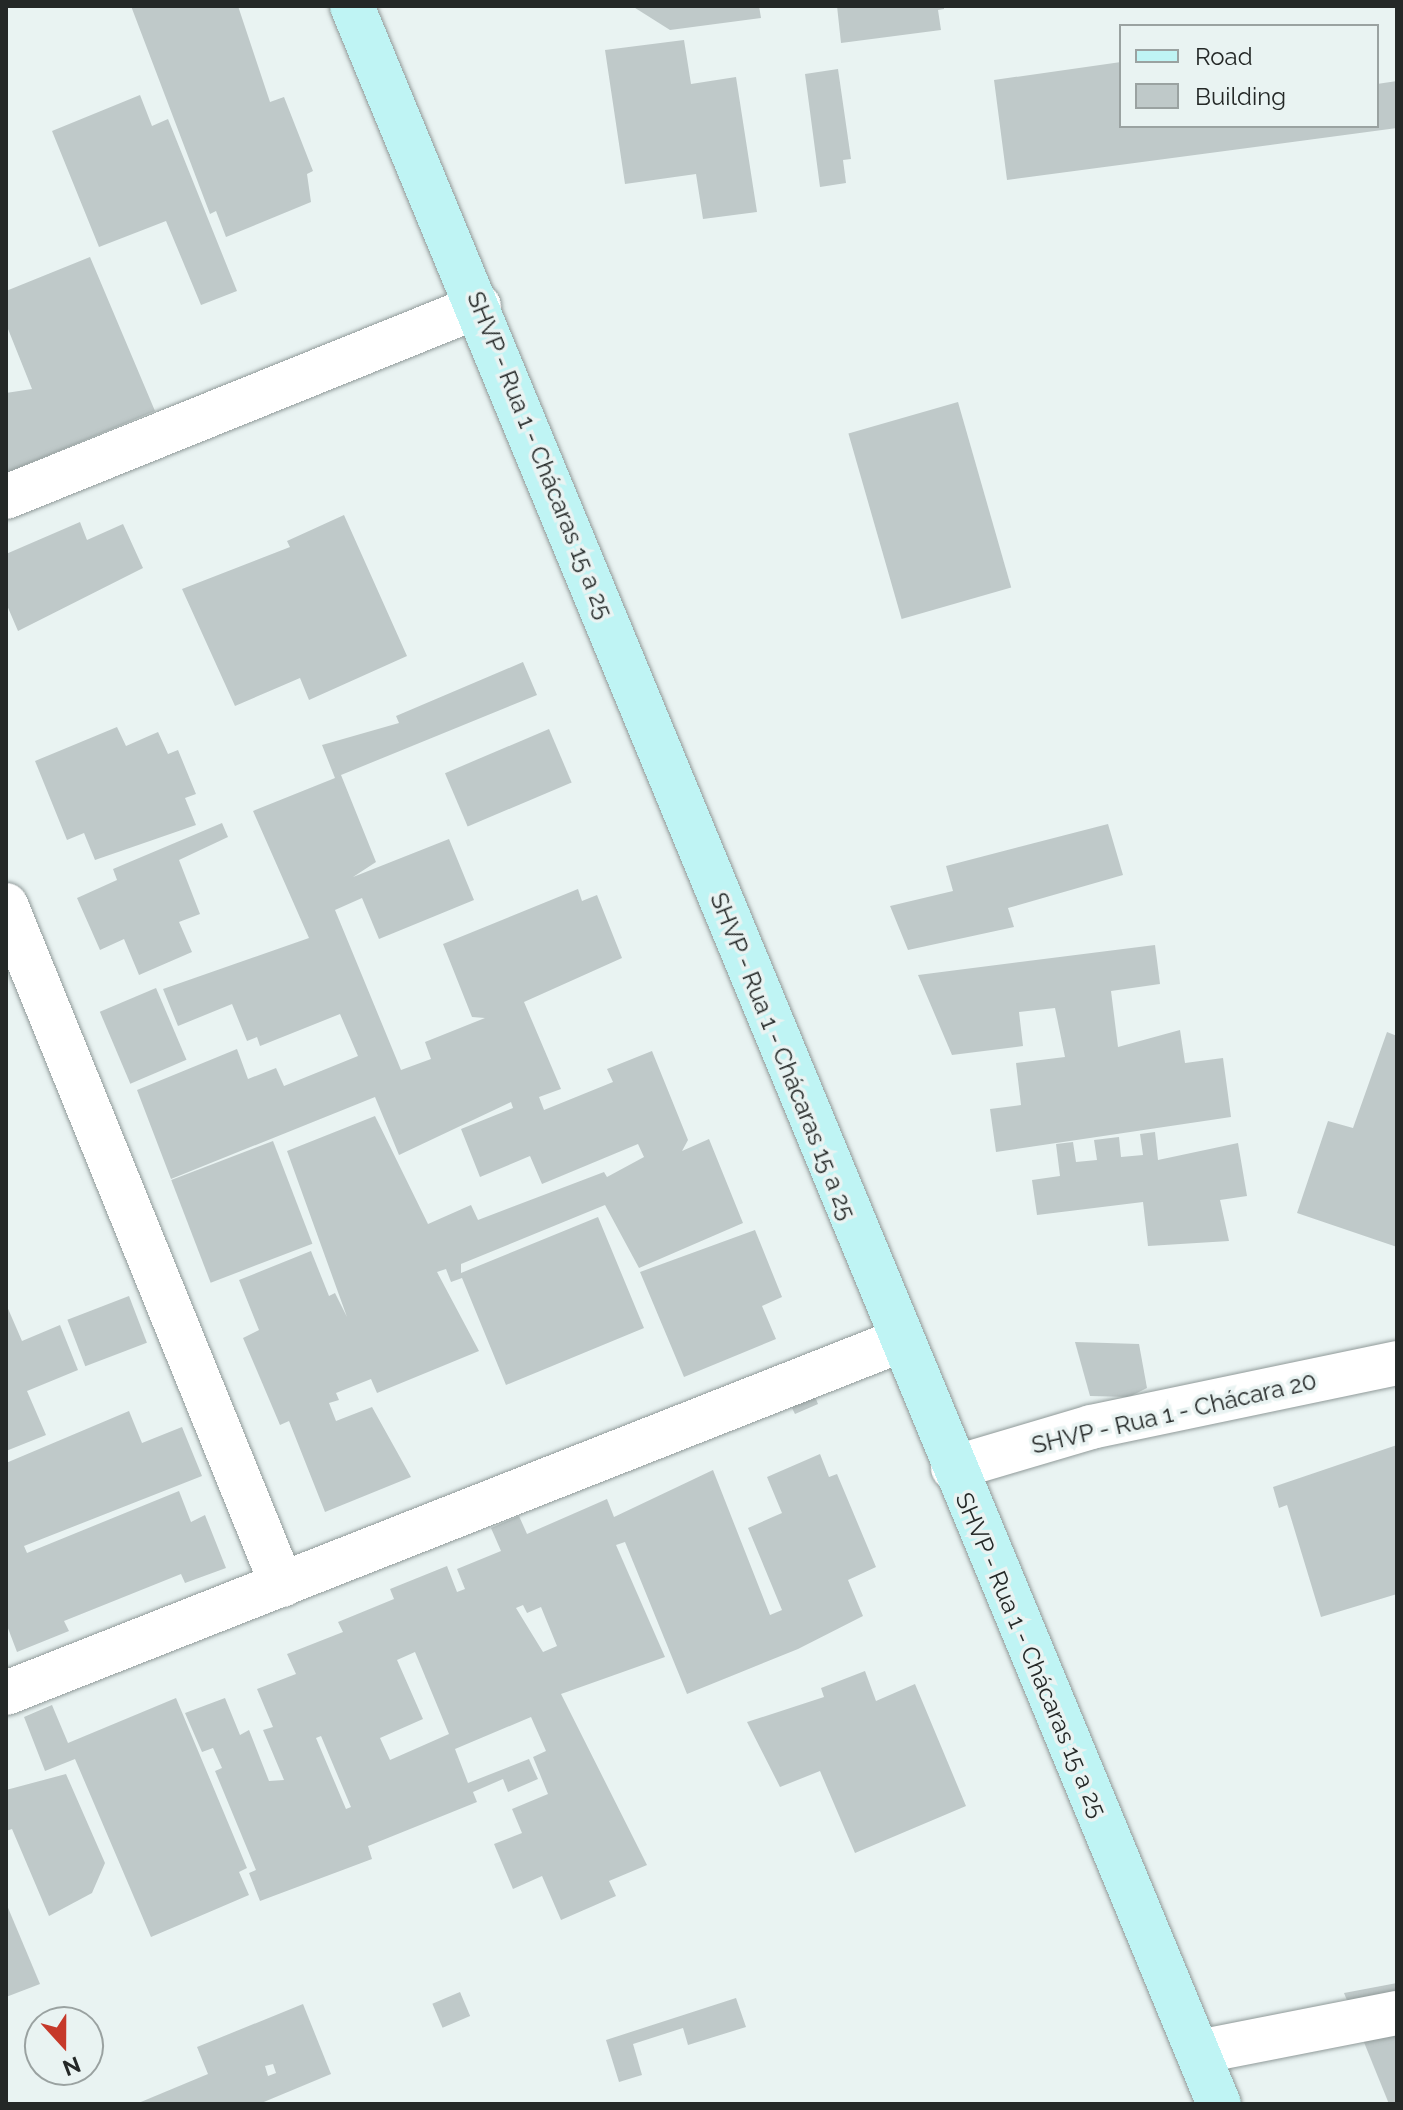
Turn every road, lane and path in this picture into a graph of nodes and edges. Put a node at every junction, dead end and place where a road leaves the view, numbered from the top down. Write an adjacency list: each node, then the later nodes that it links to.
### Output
1 (352, 6): 2 (street, SHVP - Rua 1 - Chácaras 15 a 25)
2 (479, 306): 3 (street); 5 (street, SHVP - Rua 1 - Chácaras 15 a 25)
3 (6, 497)
4 (6, 905): 8 (street)
5 (899, 1341): 7 (street, SHVP - Rua 1 - Chácaras 15 a 25); 8 (street)
6 (1397, 1363): 7 (street, SHVP - Rua 1 - Chácara 20)
7 (953, 1468): 11 (street, SHVP - Rua 1 - Chácaras 15 a 25)
8 (282, 1585): 9 (street)
9 (6, 1693)
10 (1397, 2013): 11 (street)
11 (1198, 2052): 12 (street, SHVP - Rua 1 - Chácaras 15 a 25)
12 (1219, 2104)

